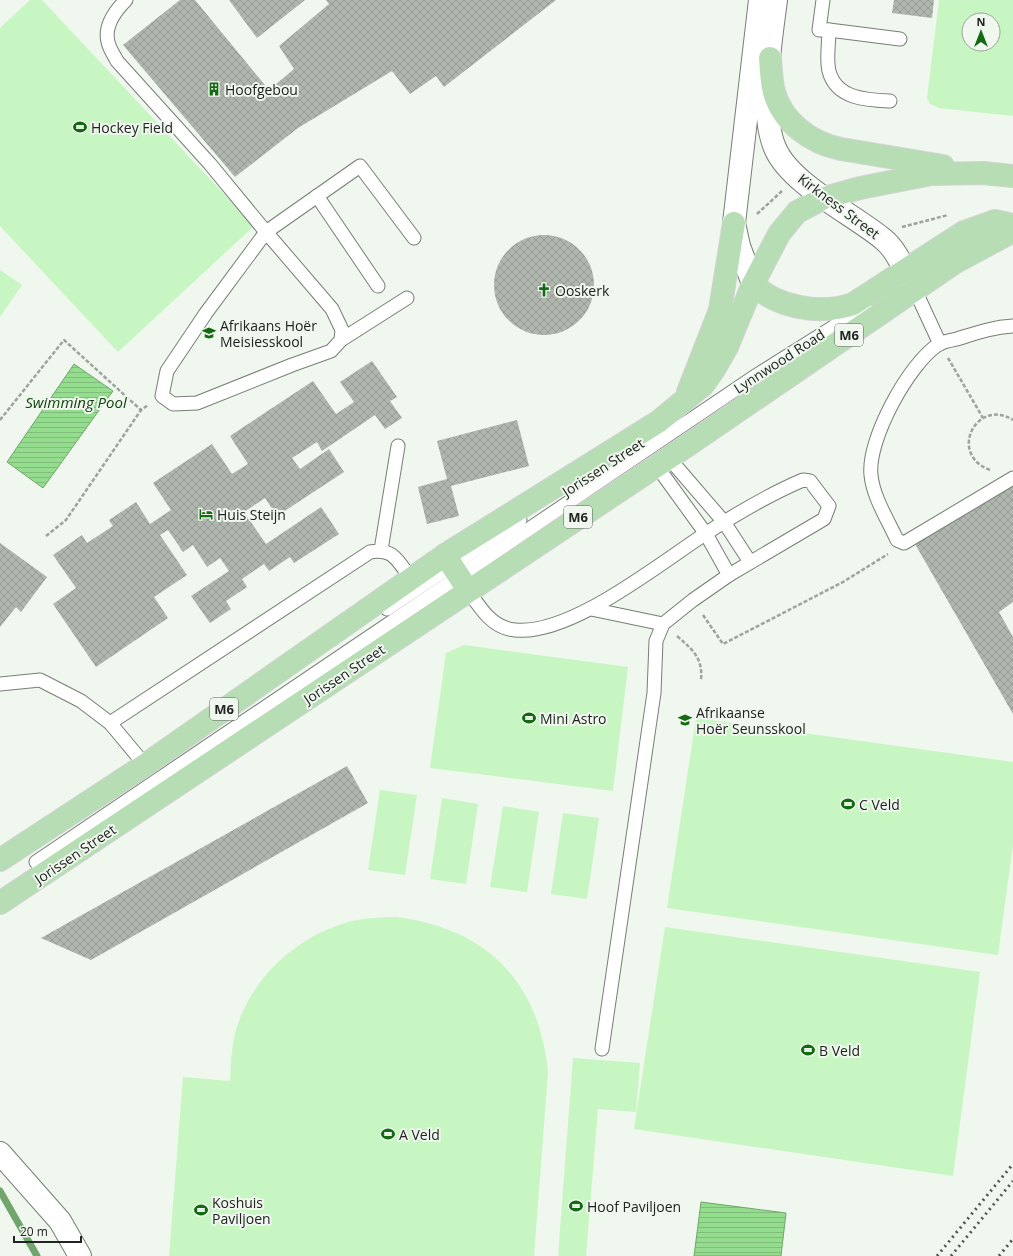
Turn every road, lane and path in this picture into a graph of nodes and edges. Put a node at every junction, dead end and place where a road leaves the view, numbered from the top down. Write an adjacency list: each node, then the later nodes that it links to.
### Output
1 (126, 0): 16 (lane)
2 (760, 0): 14 (street)
3 (776, 0): 7 (street, Kirkness Street)
4 (823, 0): 5 (lane)
5 (829, 30): 6 (lane); 8 (lane)
6 (900, 39)
7 (770, 58): 9 (main road); 13 (street, Kirkness Street)
8 (890, 101)
9 (983, 173): 10 (main road, Lynnwood Road / M6); 13 (main road, Lynnwood Road / M6)
10 (1013, 176)
11 (785, 188): 14 (path)
12 (317, 196): 16 (lane); 17 (lane); 19 (lane)
13 (826, 200): 18 (street, Kirkness Street); 20 (main road, Lynnwood Road / M6)
14 (743, 221): 20 (street); 26 (main road)
15 (1011, 225): 18 (main road, Lynnwood Road / M6)
16 (266, 232): 23 (lane); 25 (lane)
17 (414, 238)
18 (909, 280): 20 (main road); 24 (lane); 31 (main road, Lynnwood Road / M6)
19 (378, 286)
20 (756, 288): 26 (main road, Lynnwood Road / M6); 31 (lane, Lynnwood Road)
21 (407, 298): 23 (lane)
22 (1013, 326): 24 (lane)
23 (341, 340): 25 (lane)
24 (940, 344): 28 (path); 39 (lane)
25 (162, 396): 27 (path)
26 (685, 399): 31 (main road, Lynnwood Road / M6)
27 (141, 410): 29 (path); 38 (path)
28 (983, 418): 30 (path); 34 (path)
29 (0, 420)
30 (1013, 420)
31 (671, 431): 33 (main road, Jorissen Street / M6); 42 (main road, Jorissen Street / M6)
32 (398, 446): 40 (lane)
33 (662, 461): 36 (lane); 37 (lane); 42 (main road, Jorissen Street / M6)
34 (996, 471)
35 (1013, 478): 39 (lane)
36 (724, 522): 37 (lane); 41 (lane); 41 (lane)
37 (706, 534): 43 (lane); 46 (lane)
38 (46, 536)
39 (904, 543): 45 (path)
40 (381, 550): 44 (lane); 50 (lane)
41 (750, 562): 43 (lane)
42 (456, 571): 44 (main road, Jorissen Street / M6); 46 (lane); 53 (lane, Jorissen Street); 54 (main road, Jorissen Street / M6); 55 (lane, Jorissen Street)
43 (729, 575): 45 (lane)
44 (410, 578): 51 (main road, Jorissen Street / M6)
45 (693, 600): 47 (lane)
46 (592, 609): 47 (lane)
47 (663, 624): 48 (path); 58 (lane)
48 (702, 680)
49 (0, 684): 50 (lane)
50 (110, 722): 51 (lane)
51 (145, 765): 52 (main road, Jorissen Street / M6)
52 (0, 860)
53 (36, 862): 54 (main road); 56 (main road)
54 (56, 867): 57 (main road, Jorissen Street / M6)
55 (0, 872)
56 (0, 886)
57 (0, 903)
58 (602, 1049)
59 (0, 1152): 60 (street)
60 (80, 1256)

